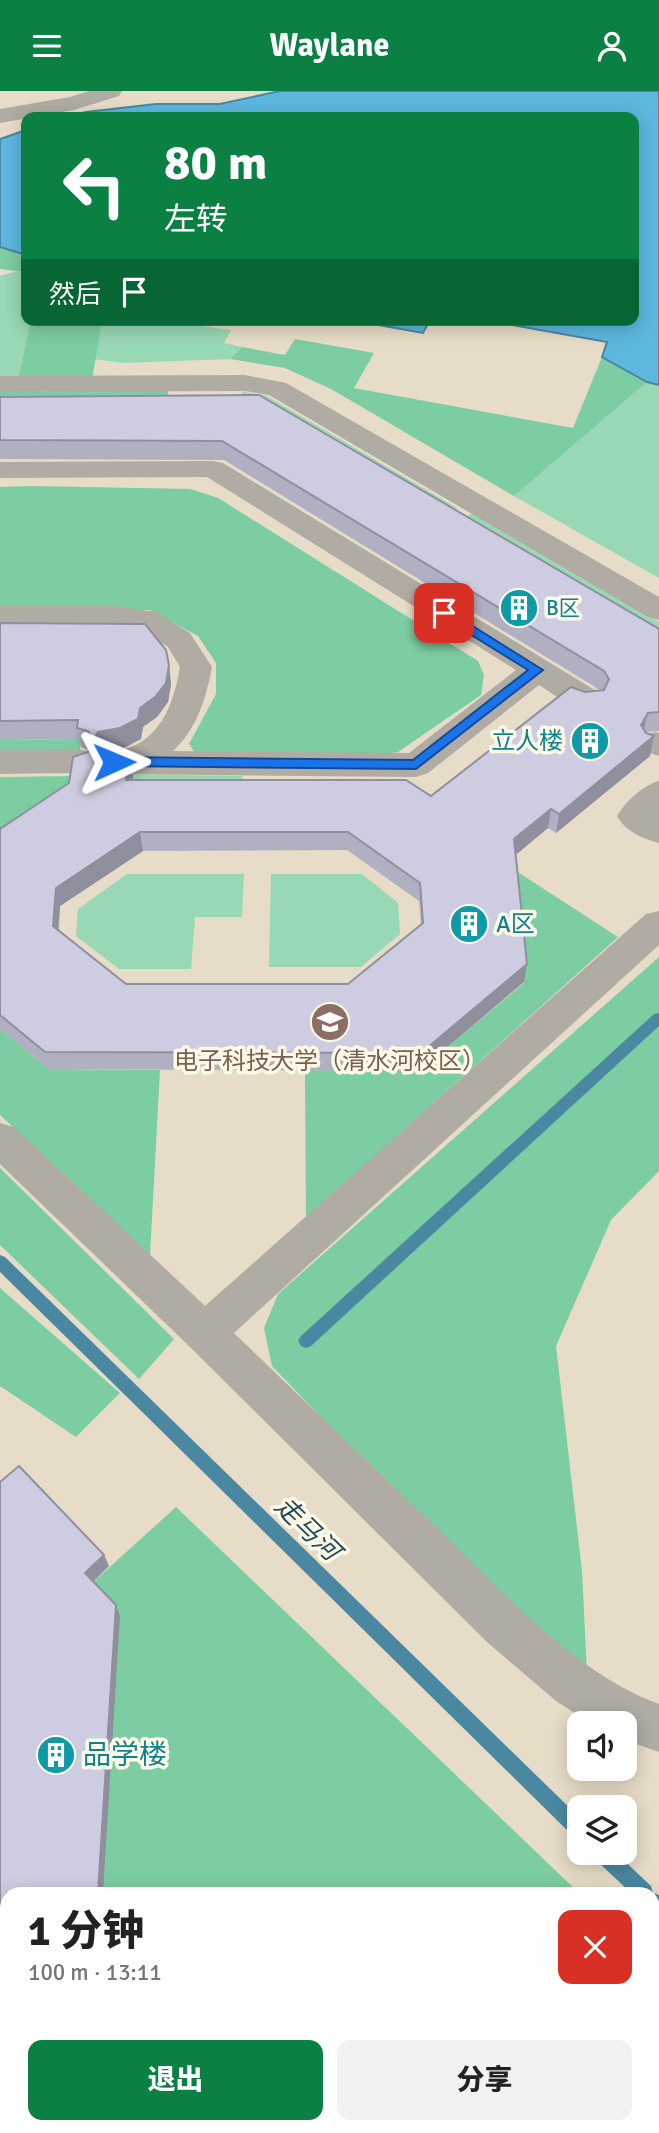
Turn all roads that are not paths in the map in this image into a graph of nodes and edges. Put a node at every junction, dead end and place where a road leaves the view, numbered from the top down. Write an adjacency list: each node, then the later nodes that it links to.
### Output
1 (111, 91): 3 (street)
2 (21, 112): 4 (street)
3 (23, 112)
4 (0, 116)
5 (0, 384): 7 (street)
6 (0, 470): 9 (street)
7 (659, 610)
8 (0, 616): 9 (street)
9 (537, 670): 10 (street)
10 (587, 701)
11 (78, 761): 12 (street)
12 (0, 762)
13 (659, 793): 14 (street)
14 (659, 831)
15 (659, 924): 17 (street)
16 (0, 1139): 17 (street)
17 (205, 1333): 18 (street)
18 (659, 1728)

